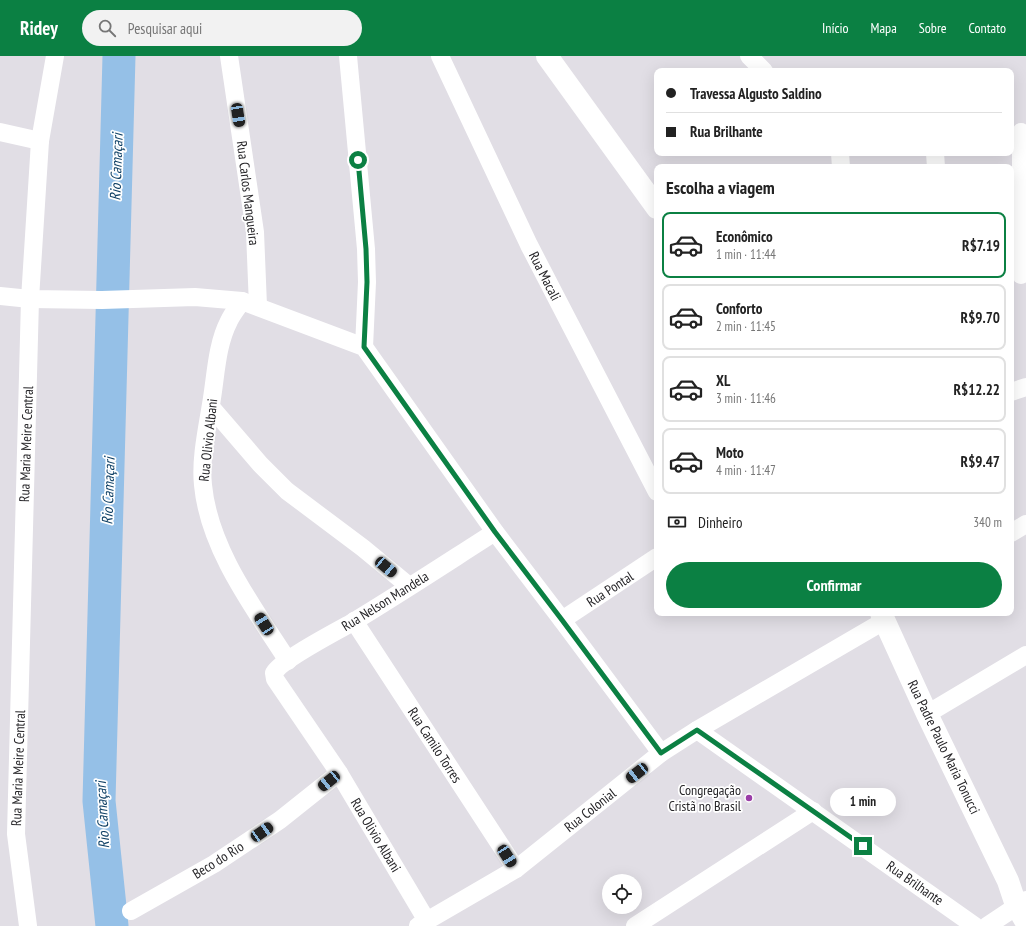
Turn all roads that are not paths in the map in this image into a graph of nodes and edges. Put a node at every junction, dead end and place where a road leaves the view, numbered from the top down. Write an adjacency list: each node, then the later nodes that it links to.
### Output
1 (55, 56): 10 (street, Rua Maria Meire Central)
2 (229, 56): 15 (street, Rua Carlos Mangueira)
3 (348, 56): 16 (street)
4 (440, 56): 20 (street, Rua Macali)
5 (547, 56): 11 (street)
6 (749, 56): 7 (street)
7 (761, 68)
8 (0, 132): 10 (street)
9 (1019, 132): 12 (street)
10 (40, 141): 14 (street, Rua Maria Meire Central)
11 (654, 204)
12 (1019, 275)
13 (0, 296): 14 (street)
14 (30, 299): 15 (street); 36 (street, Rua Maria Meire Central)
15 (250, 304): 16 (street); 19 (street, Rua Olivio Albani)
16 (364, 347): 22 (street)
17 (1026, 387): 18 (street)
18 (1014, 391)
19 (211, 407): 25 (street); 30 (street, Rua Olivio Albani)
20 (654, 486)
21 (1026, 524): 23 (street)
22 (495, 532): 25 (street, Rua Nelson Mandela); 27 (street)
23 (1014, 532)
24 (654, 559): 27 (street, Rua Pontal)
25 (409, 586): 28 (street, Rua Nelson Mandela)
26 (883, 617): 31 (street, Rua Padre Paulo Maria Tonucci); 32 (street, Rua Colonial)
27 (562, 620): 33 (street)
28 (354, 621): 30 (street, Rua Nelson Mandela); 37 (street, Rua Camilo Torres)
29 (1026, 655): 31 (street)
30 (282, 665): 34 (street, Rua Olivio Albani)
31 (927, 714): 38 (street, Rua Padre Paulo Maria Tonucci)
32 (697, 730): 33 (street, Rua Colonial); 35 (street, Rua Brilhante)
33 (661, 753): 37 (street, Rua Colonial)
34 (339, 773): 39 (street, Beco do Rio); 40 (street, Rua Olivio Albani)
35 (813, 811): 42 (street); 43 (street, Rua Brilhante)
36 (8, 834): 41 (street, Rua Maria Meire Central)
37 (516, 869): 40 (street, Rua Colonial)
38 (1024, 905): 44 (street)
39 (131, 911)
40 (423, 923)
41 (28, 926)
42 (635, 926)
43 (975, 926)
44 (987, 926)

